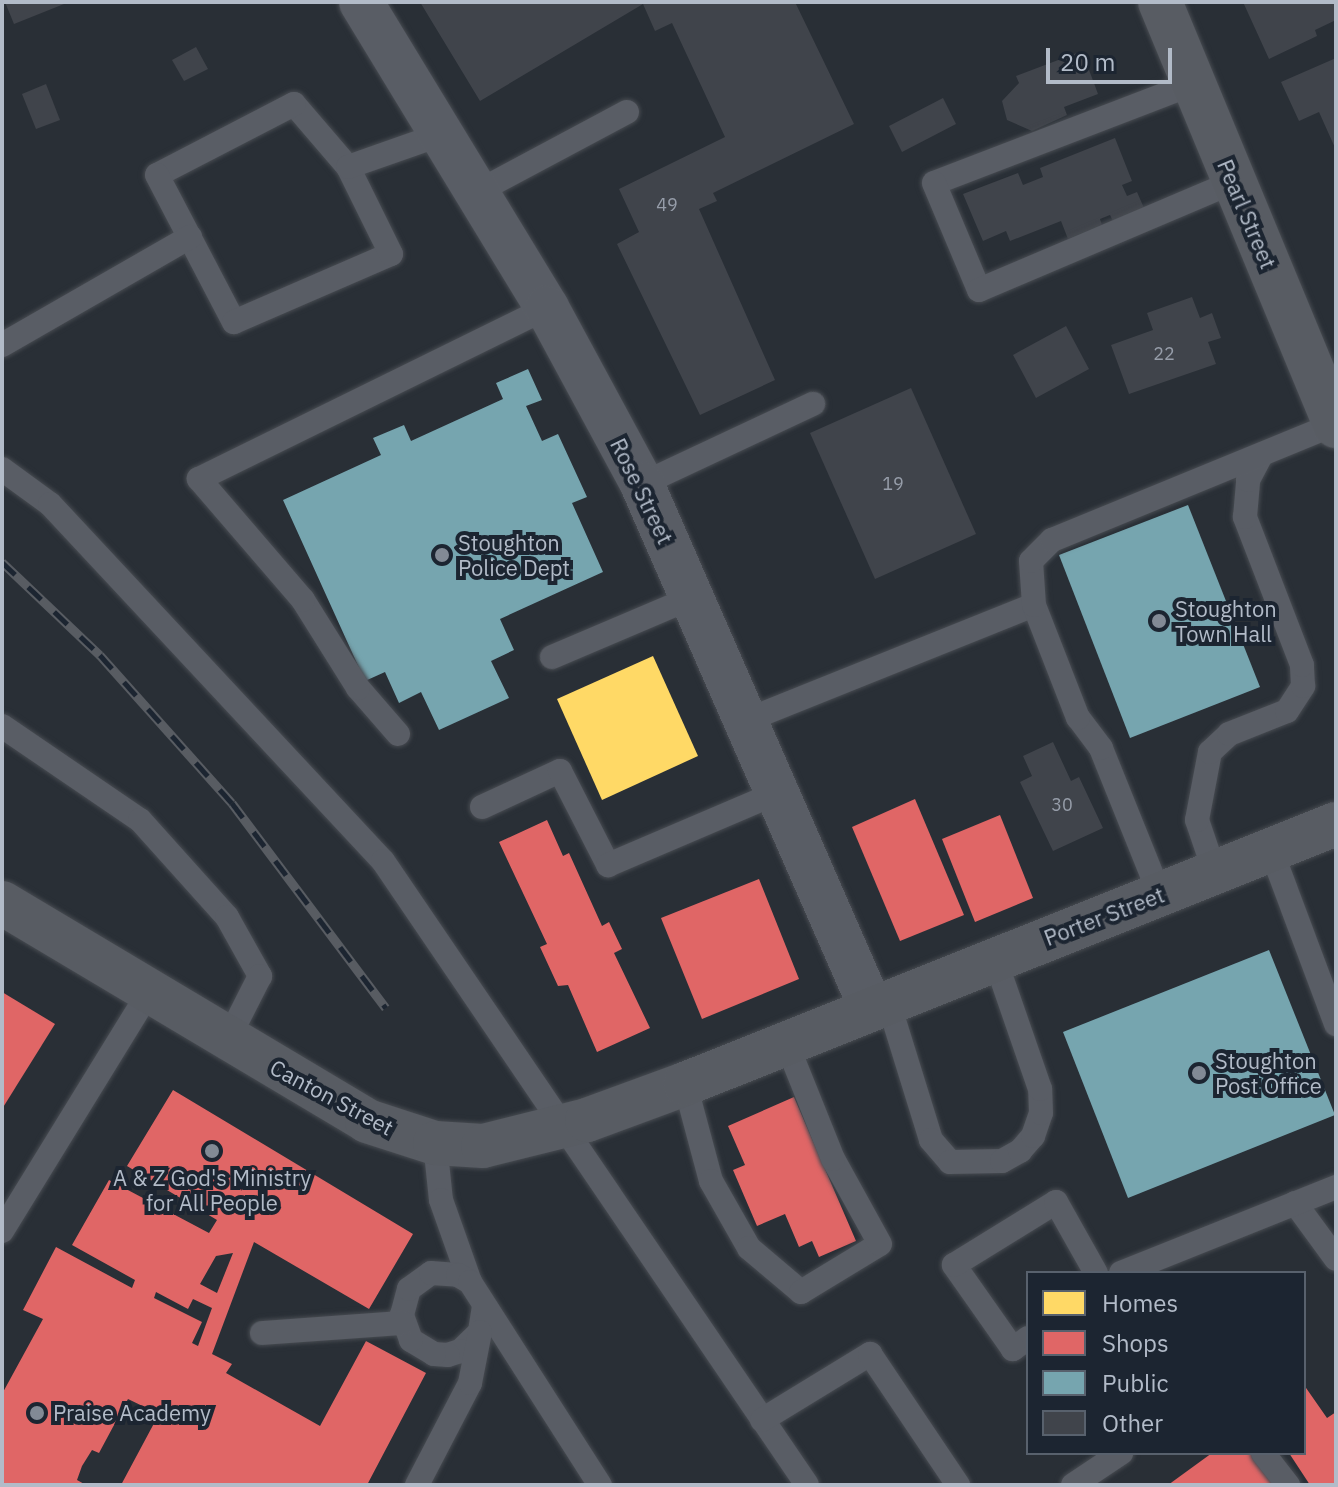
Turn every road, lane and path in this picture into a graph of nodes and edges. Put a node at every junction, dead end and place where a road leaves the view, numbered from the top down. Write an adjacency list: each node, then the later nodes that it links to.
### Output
1 (361, 2): 5 (street, Rose Street)
2 (1160, 2): 3 (main road, Pearl Street)
3 (1192, 84): 7 (main road, Pearl Street); 7 (lane)
4 (627, 112): 8 (lane)
5 (442, 134): 6 (lane); 8 (street, Rose Street)
6 (348, 167): 9 (lane); 9 (lane)
7 (1234, 182): 13 (main road, Pearl Street)
8 (477, 192): 10 (street, Rose Street)
9 (190, 237): 11 (lane)
10 (547, 308): 16 (street, Rose Street); 22 (lane)
11 (2, 345)
12 (813, 404): 16 (lane)
13 (1336, 425): 14 (lane)
14 (1261, 456): 18 (lane); 27 (lane)
15 (2, 469): 37 (lane)
16 (642, 484): 17 (street, Rose Street)
17 (691, 598): 19 (lane); 20 (street, Rose Street)
18 (1034, 605): 20 (lane); 28 (lane)
19 (552, 657)
20 (745, 721): 23 (street, Rose Street)
21 (2, 726): 34 (lane)
22 (398, 734)
23 (777, 793): 24 (lane); 32 (street, Rose Street)
24 (482, 807)
25 (1336, 824): 26 (main road, Porter Street)
26 (1271, 850): 27 (main road, Porter Street); 33 (lane)
27 (1215, 873): 28 (main road, Porter Street)
28 (1160, 895): 30 (main road, Porter Street)
29 (2, 903): 31 (main road, Canton Street)
30 (995, 959): 32 (main road, Porter Street); 32 (lane)
31 (149, 992): 34 (main road, Canton Street); 41 (lane)
32 (880, 1005): 35 (main road, Canton Street)
33 (1336, 1024)
34 (228, 1039): 38 (main road, Canton Street)
35 (786, 1042): 36 (main road, Canton Street); 36 (lane)
36 (685, 1084): 37 (main road, Canton Street)
37 (562, 1127): 38 (main road, Canton Street); 51 (lane)
38 (435, 1143): 45 (lane)
39 (1336, 1187): 40 (lane)
40 (1295, 1203): 42 (lane); 44 (lane)
41 (2, 1231)
42 (1336, 1259)
43 (1095, 1271): 50 (lane)
44 (1126, 1271)
45 (470, 1282): 46 (lane); 47 (lane)
46 (484, 1306): 48 (lane); 55 (lane)
47 (403, 1323): 48 (lane); 49 (lane)
48 (480, 1332): 54 (lane)
49 (262, 1333)
50 (1026, 1339)
51 (762, 1420): 56 (lane); 57 (lane)
52 (1118, 1455): 58 (lane)
53 (1265, 1455): 59 (lane)
54 (417, 1485)
55 (600, 1485)
56 (807, 1485)
57 (958, 1485)
58 (1073, 1485)
59 (1288, 1485)

